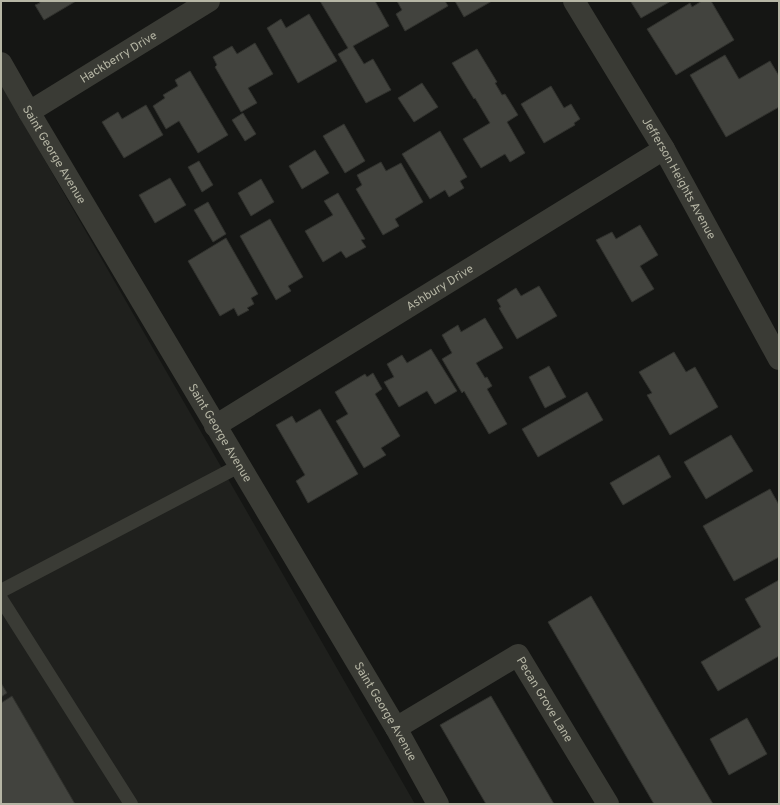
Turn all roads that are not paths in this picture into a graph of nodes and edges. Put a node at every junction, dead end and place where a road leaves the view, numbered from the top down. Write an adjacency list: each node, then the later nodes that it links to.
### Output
1 (209, 1): 4 (street, Hackberry Drive)
2 (574, 1): 5 (street, Jefferson Heights Avenue)
3 (1, 63): 4 (street, Saint George Avenue)
4 (29, 112): 7 (street, Saint George Avenue)
5 (664, 150): 6 (street, Jefferson Heights Avenue); 7 (street, Ashbury Drive)
6 (779, 359)
7 (215, 426): 8 (street, Saint George Avenue)
8 (239, 466): 9 (lane); 11 (street, Saint George Avenue)
9 (1, 591)
10 (1, 599): 12 (lane)
11 (396, 728): 13 (street, Saint George Avenue); 14 (street, Pecan Grove Lane)
12 (131, 804)
13 (438, 804)
14 (608, 804)

